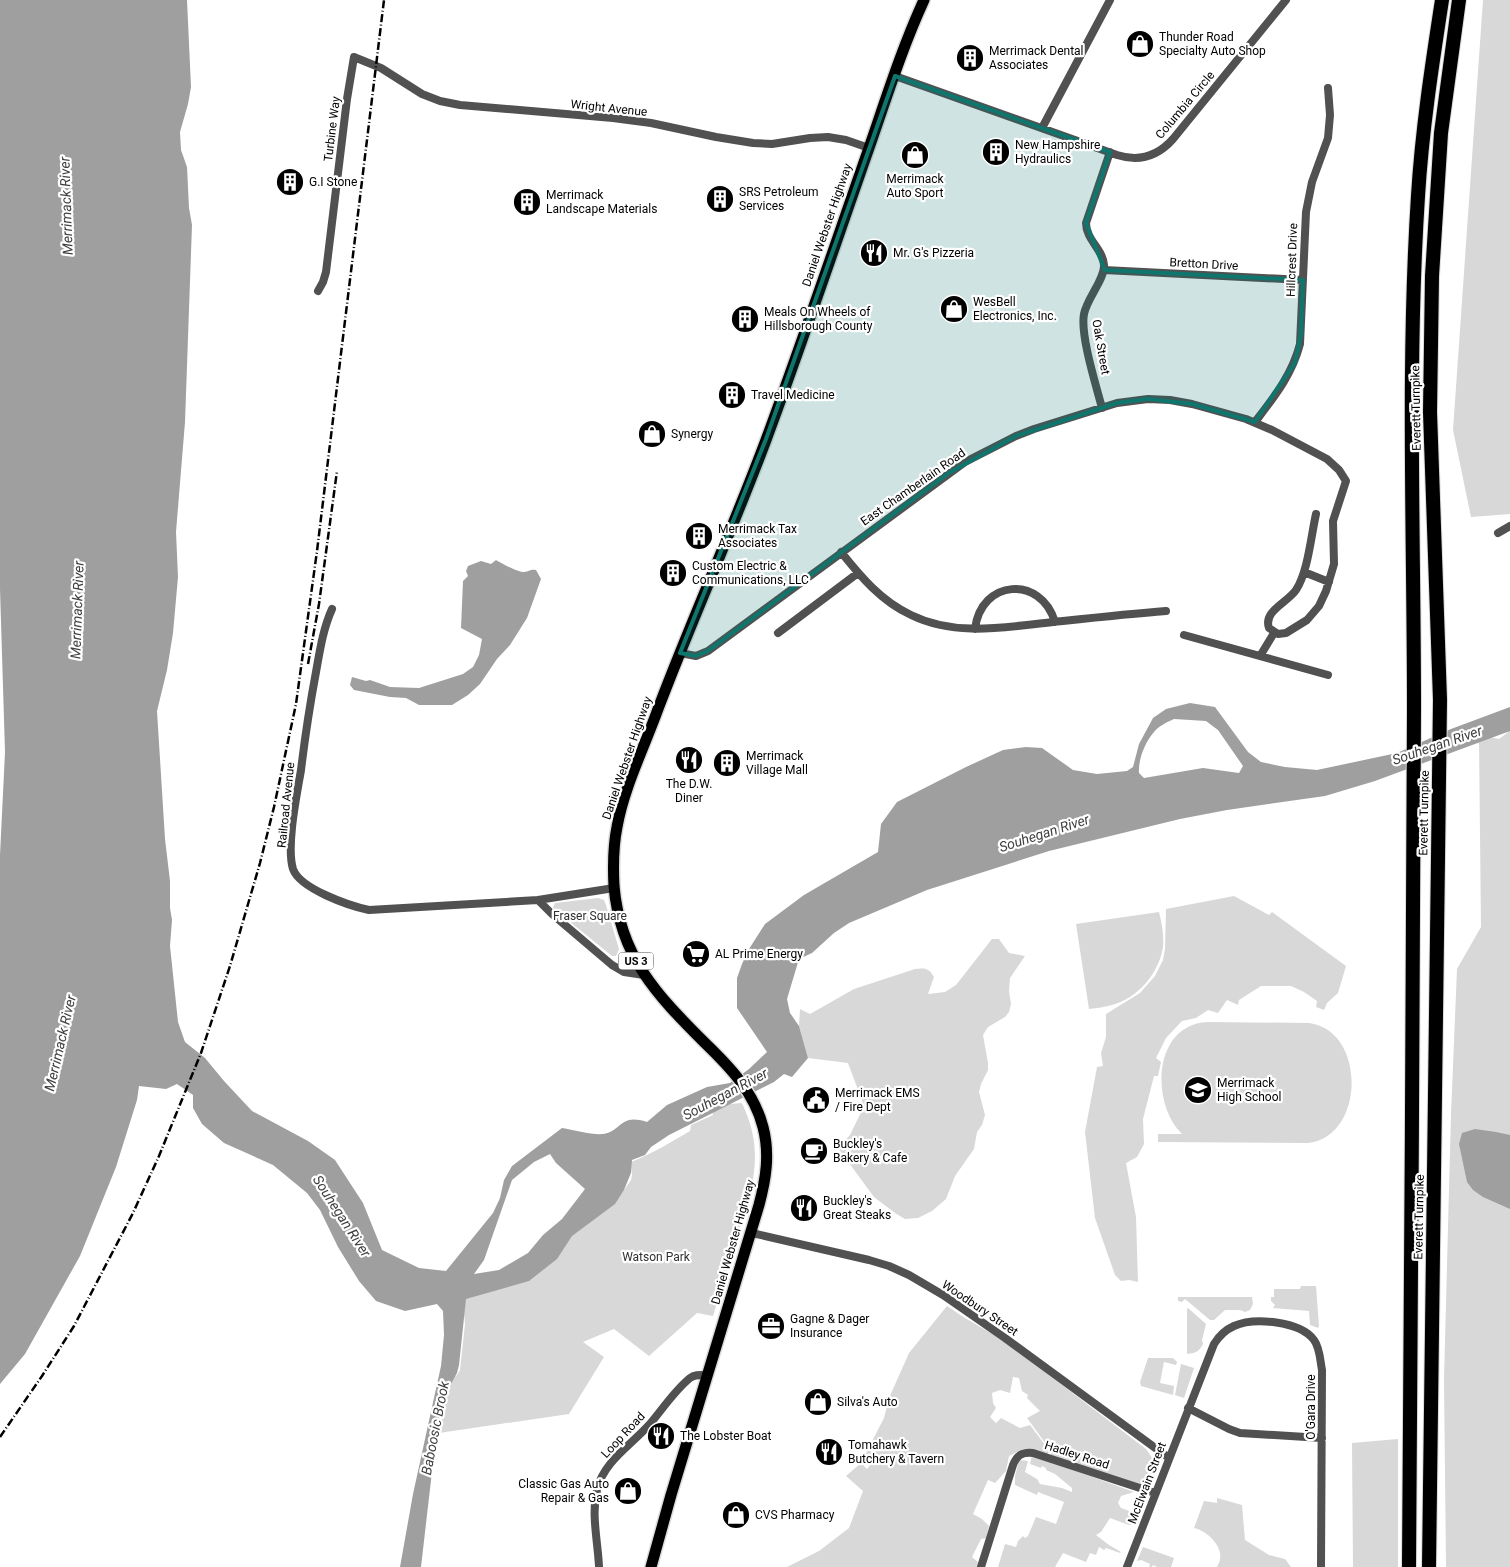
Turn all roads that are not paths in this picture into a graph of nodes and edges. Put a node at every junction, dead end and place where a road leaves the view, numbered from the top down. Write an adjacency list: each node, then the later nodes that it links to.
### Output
1 (924, 0): 7 (main road, Daniel Webster Highway / US 3)
2 (1110, 0): 9 (street)
3 (1286, 0): 11 (street, Columbia Circle)
4 (1442, 0): 48 (highway, Everett Turnpike)
5 (1459, 0): 49 (highway, Everett Turnpike)
6 (354, 57): 10 (street, Wright Avenue); 14 (street, Turbine Way)
7 (895, 76): 9 (street, Columbia Circle); 10 (main road, Daniel Webster Highway / US 3)
8 (1328, 88): 13 (street, Hillcrest Drive)
9 (1042, 128): 11 (street, Columbia Circle)
10 (869, 148): 31 (main road, Daniel Webster Highway / US 3)
11 (1110, 152): 12 (street)
12 (1104, 270): 13 (street, Bretton Drive); 15 (street, Oak Street)
13 (1303, 280): 16 (street, Hillcrest Drive)
14 (318, 291)
15 (1102, 408): 16 (street, East Chamberlain Road); 20 (street, East Chamberlain Road)
16 (1255, 422): 23 (street, East Chamberlain Road)
17 (1316, 514): 21 (street)
18 (1510, 526): 19 (street)
19 (1498, 533)
20 (841, 552): 22 (street); 31 (street, East Chamberlain Road)
21 (1304, 572): 23 (street); 29 (street)
22 (858, 573): 27 (street); 28 (street)
23 (1329, 582): 29 (street)
24 (332, 609): 35 (street, Railroad Avenue)
25 (1166, 611): 26 (street)
26 (1055, 622): 27 (street); 27 (street)
27 (975, 629)
28 (778, 632)
29 (1274, 633): 32 (street)
30 (1184, 635): 32 (street)
31 (680, 653): 34 (main road, Daniel Webster Highway / US 3)
32 (1260, 656): 33 (street)
33 (1328, 675)
34 (614, 888): 35 (street, Railroad Avenue); 36 (main road, Daniel Webster Highway / US 3)
35 (538, 900): 36 (street)
36 (644, 975): 37 (main road, Daniel Webster Highway / US 3)
37 (752, 1232): 38 (main road, Daniel Webster Highway / US 3); 41 (street, Woodbury Street)
38 (708, 1375): 43 (street, Loop Road); 44 (main road, Daniel Webster Highway / US 3)
39 (1188, 1408): 40 (street); 40 (street, O'Gara Drive); 41 (street, McElwain Street)
40 (1322, 1438): 47 (street, O'Gara Drive)
41 (1169, 1458): 42 (street, McElwain Street)
42 (1155, 1493): 45 (street, Hadley Road); 46 (street, McElwain Street)
43 (599, 1567)
44 (651, 1567)
45 (980, 1567)
46 (1127, 1567)
47 (1321, 1567)
48 (1409, 1567)
49 (1429, 1567)

